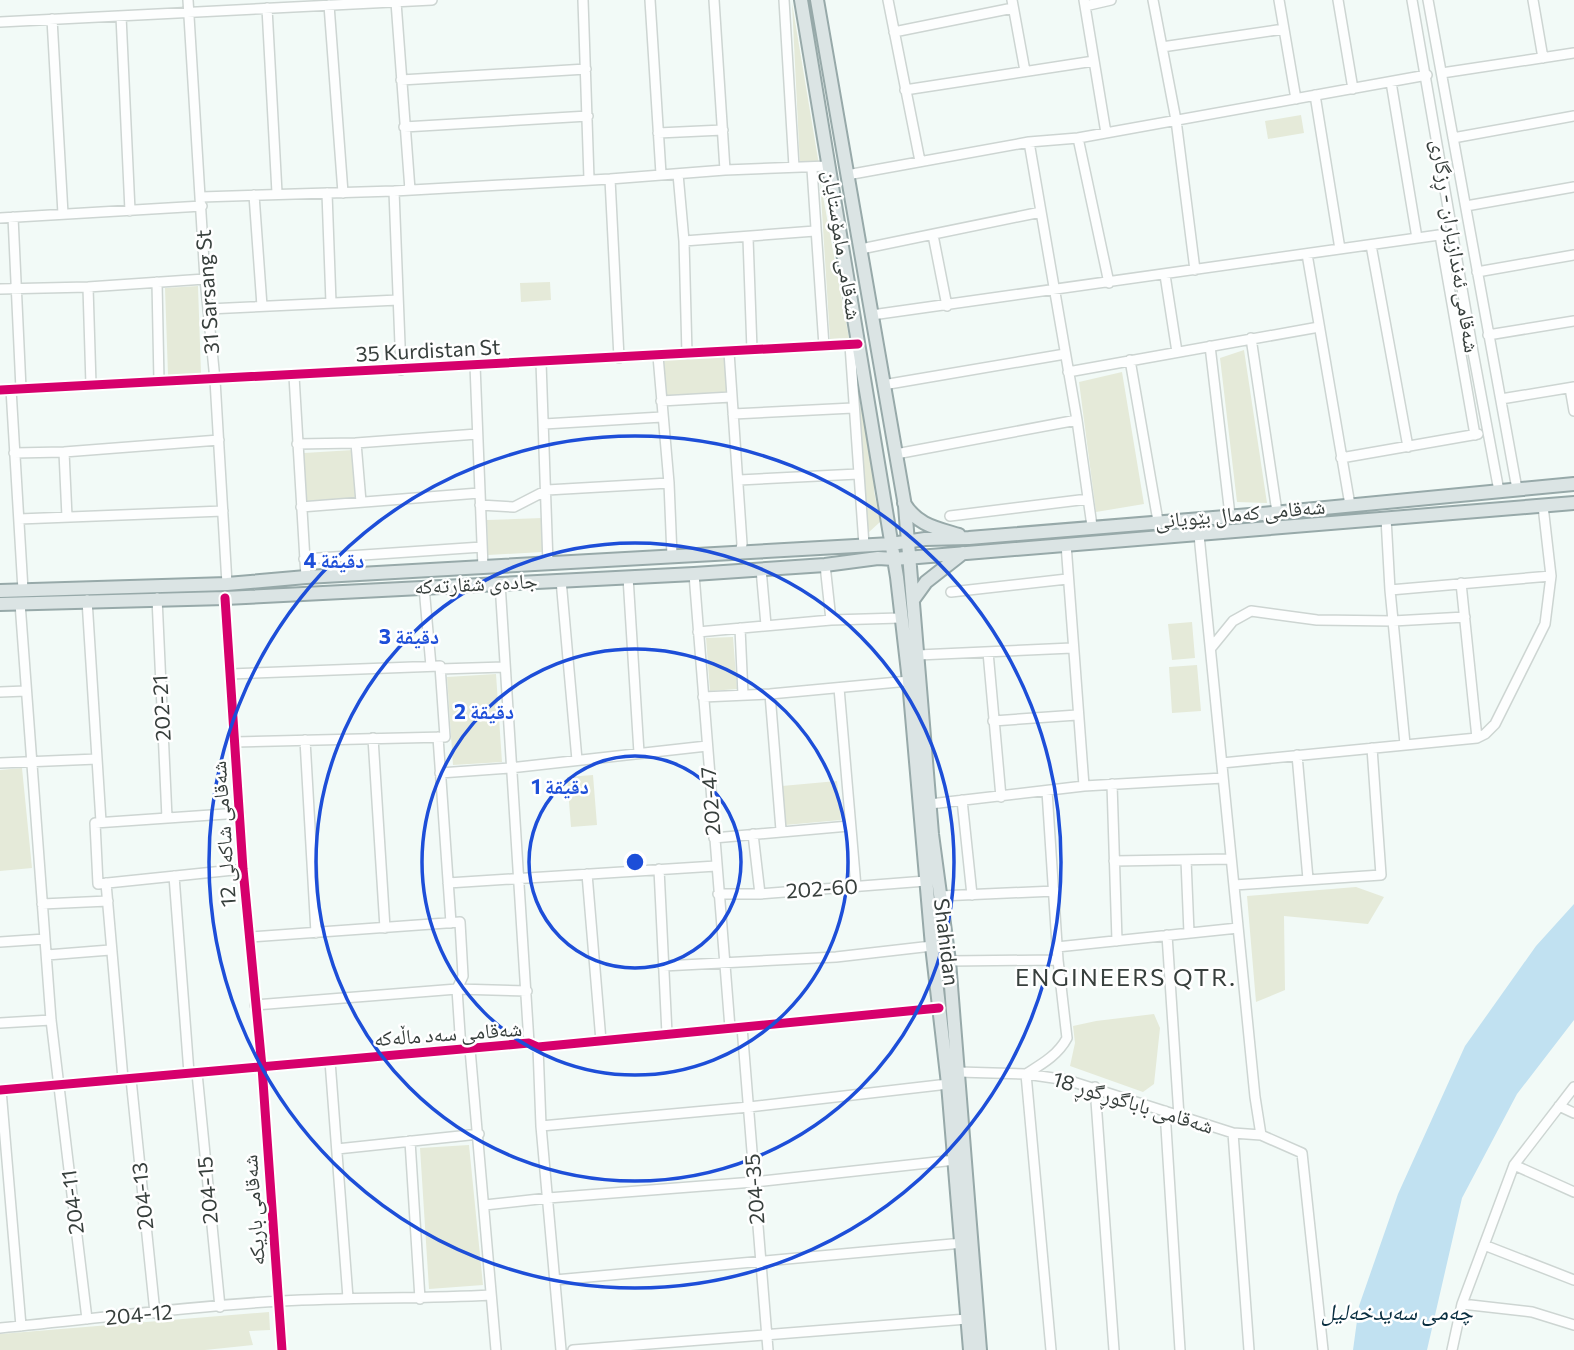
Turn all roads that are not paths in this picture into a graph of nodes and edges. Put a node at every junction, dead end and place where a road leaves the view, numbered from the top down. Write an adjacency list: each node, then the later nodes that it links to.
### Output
1 (188, 0): 22 (street, 31 Sarsang St)
2 (432, 0): 17 (street)
3 (583, 0): 32 (street)
4 (650, 0): 47 (street)
5 (714, 0): 46 (street)
6 (784, 0): 54 (street)
7 (801, 0): 53 (main road, شەقامی مامۆستایان)
8 (817, 0): 59 (main road, شەقامی مامۆستایان)
9 (888, 0): 27 (street)
10 (1111, 0): 18 (street)
11 (1153, 0): 28 (street)
12 (1279, 0): 26 (street)
13 (1338, 0): 38 (street)
14 (1412, 0): 35 (street, شەقامی ئەندازیاران - ڕزگاری)
15 (1430, 0): 34 (street, شەقامی ئەندازیاران - ڕزگاری)
16 (1533, 0): 30 (street)
17 (396, 2): 20 (street); 36 (street)
18 (1085, 3): 31 (street)
19 (1012, 4): 27 (street); 33 (street)
20 (329, 5): 21 (street); 69 (street)
21 (267, 8): 22 (street); 67 (street)
22 (189, 12): 23 (street); 71 (street, 31 Sarsang St)
23 (121, 16): 24 (street); 73 (street)
24 (52, 19): 25 (street); 75 (street)
25 (0, 22)
26 (1284, 29): 28 (street); 41 (street)
27 (894, 32): 39 (street)
28 (1162, 47): 44 (street)
29 (1574, 53): 30 (street)
30 (1543, 58): 34 (street)
31 (1094, 61): 33 (street); 48 (street)
32 (586, 69): 36 (street); 42 (street)
33 (1026, 71): 39 (street)
34 (1442, 74): 50 (street, شەقامی ئەندازیاران - ڕزگاری)
35 (1427, 75): 37 (street); 63 (street, شەقامی ئەندازیاران - ڕزگاری)
36 (401, 80): 45 (street)
37 (1391, 82): 38 (street); 83 (street)
38 (1353, 89): 40 (street)
39 (905, 90): 52 (street)
40 (1315, 95): 41 (street); 87 (street)
41 (1296, 99): 44 (street)
42 (588, 116): 45 (street); 61 (street)
43 (1574, 116): 50 (street)
44 (1176, 120): 48 (street); 90 (street)
45 (404, 127): 65 (street)
46 (723, 131): 47 (street); 56 (street)
47 (658, 132): 57 (street)
48 (1106, 133): 49 (street)
49 (1078, 138): 51 (street); 95 (street)
50 (1453, 138): 60 (street, شەقامی ئەندازیاران - ڕزگاری)
51 (1029, 142): 52 (street); 74 (street)
52 (920, 161): 59 (street)
53 (828, 166): 55 (street); 110 (main road, شەقامی مامۆستایان)
54 (794, 167): 55 (street); 56 (street)
55 (812, 169): 78 (street)
56 (725, 170): 58 (street)
57 (661, 174): 58 (street); 62 (street)
58 (678, 174): 84 (street)
59 (847, 174): 86 (main road, شەقامی مامۆستایان)
60 (1460, 176): 63 (street); 72 (street, شەقامی ئەندازیاران - ڕزگاری)
61 (589, 179): 62 (street); 65 (street)
62 (610, 179): 119 (street)
63 (1444, 180): 79 (street, شەقامی ئەندازیاران - ڕزگاری)
64 (1574, 187): 72 (street)
65 (410, 190): 66 (street)
66 (394, 191): 69 (street); 100 (street)
67 (277, 193): 68 (street); 70 (street)
68 (327, 193): 69 (street); 101 (street)
69 (343, 193)
70 (254, 195): 71 (street); 102 (street)
71 (202, 201): 73 (street); 93 (street, 31 Sarsang St)
72 (1466, 206): 91 (street, شەقامی ئەندازیاران - ڕزگاری)
73 (130, 211): 75 (street)
74 (1041, 212): 80 (street); 99 (street)
75 (63, 214): 76 (street)
76 (13, 217): 77 (street); 97 (street, 204-11)
77 (0, 218)
78 (815, 232): 82 (street); 112 (street)
79 (1453, 233): 81 (street); 142 (street, شەقامی ئەندازیاران - ڕزگاری)
80 (933, 234): 86 (street); 103 (street)
81 (1440, 235): 83 (street); 144 (street)
82 (748, 237): 84 (street); 113 (street)
83 (1417, 238): 85 (street)
84 (684, 241): 116 (street)
85 (1371, 245): 87 (street); 148 (street)
86 (861, 249): 105 (main road, شەقامی مامۆستایان)
87 (1340, 249): 88 (street)
88 (1307, 254): 90 (street); 107 (street)
89 (1574, 255): 91 (street)
90 (1195, 270): 92 (street)
91 (1477, 272): 108 (street, شەقامی ئەندازیاران - ڕزگاری)
92 (1164, 275): 95 (street); 115 (street)
93 (205, 279): 94 (street); 104 (street, 31 Sarsang St)
94 (157, 282): 96 (street); 127 (street)
95 (1110, 283): 99 (street)
96 (88, 287): 97 (street); 129 (street)
97 (17, 288): 98 (street); 131 (street, 204-11)
98 (0, 289)
99 (1054, 291): 103 (street); 117 (street)
100 (398, 300): 101 (street); 123 (street)
101 (331, 303): 102 (street)
102 (262, 306): 104 (street)
103 (947, 306): 105 (street)
104 (208, 309): 126 (street, 31 Sarsang St)
105 (872, 315): 128 (main road, شەقامی مامۆستایان)
106 (1574, 321): 108 (street)
107 (1319, 327): 109 (street); 152 (street)
108 (1488, 335): 134 (street, شەقامی ئەندازیاران - ڕزگاری)
109 (1251, 338): 111 (street); 172 (street)
110 (854, 345): 112 (street, 35 Kurdistan St); 136 (street); 185 (main road, شەقامی مامۆستایان)
111 (1210, 345): 115 (street); 174 (street)
112 (824, 346): 113 (street, 35 Kurdistan St)
113 (752, 350): 114 (street, 35 Kurdistan St)
114 (729, 352): 116 (street, 35 Kurdistan St); 133 (street)
115 (1177, 352): 120 (street)
116 (687, 354): 118 (street, 35 Kurdistan St)
117 (1065, 354): 124 (street); 128 (street)
118 (657, 356): 119 (street, 35 Kurdistan St); 135 (street)
119 (619, 358): 121 (street, 35 Kurdistan St)
120 (1130, 360): 124 (street); 179 (street)
121 (541, 362): 122 (street, 35 Kurdistan St); 141 (street)
122 (475, 365): 123 (street, 35 Kurdistan St); 143 (street)
123 (401, 370): 125 (street, 35 Kurdistan St)
124 (1068, 373): 140 (street)
125 (294, 376): 126 (street, 35 Kurdistan St); 146 (street)
126 (215, 380): 127 (street, 35 Kurdistan St); 145 (street, 31 Sarsang St)
127 (159, 382): 129 (street, 35 Kurdistan St)
128 (883, 385): 151 (main road, شەقامی مامۆستایان)
129 (91, 386): 131 (street, 35 Kurdistan St)
130 (1572, 388): 134 (street); 137 (street)
131 (16, 389): 132 (street, 35 Kurdistan St); 150 (street, 204-11)
132 (0, 390)
133 (732, 397): 135 (street); 138 (street)
134 (1501, 399): 158 (street, شەقامی ئەندازیاران - ڕزگاری)
135 (661, 401): 139 (street)
136 (853, 408): 138 (street); 153 (street)
137 (1574, 411)
138 (733, 414): 154 (street)
139 (662, 417): 141 (street); 155 (street)
140 (1077, 420): 151 (street); 162 (street)
141 (544, 424): 159 (street)
142 (1488, 433): 144 (street); 160 (street, شەقامی ئەندازیاران - ڕزگاری)
143 (477, 434): 147 (street); 161 (street)
144 (1475, 435): 148 (street)
145 (219, 440): 149 (street); 171 (street, 31 Sarsang St)
146 (297, 443): 147 (street); 170 (street)
147 (356, 443): 163 (street)
148 (1408, 447): 152 (street)
149 (64, 452): 150 (street); 176 (street)
150 (14, 453): 178 (street, 204-11)
151 (896, 454): 164 (main road, شەقامی مامۆستایان)
152 (1341, 458): 168 (street)
153 (858, 474): 154 (street); 187 (street)
154 (739, 480): 189 (street)
155 (669, 483): 159 (street); 191 (street)
156 (1574, 484): 157 (main road, شەقامی کەمال بێویانی)
157 (1558, 485): 158 (main road, شەقامی کەمال بێویانی); 166 (main road)
158 (1517, 489): 160 (main road, شەقامی کەمال بێویانی)
159 (547, 490): 167 (street); 195 (street)
160 (1499, 491): 168 (main road, شەقامی کەمال بێویانی)
161 (479, 493): 163 (street); 167 (street)
162 (1088, 499): 175 (street); 180 (street)
163 (361, 502): 170 (street)
164 (904, 503): 183 (main road); 184 (main road, شەقامی مامۆستایان)
165 (1574, 503): 166 (main road, شەقامی کەمال بێویانی)
166 (1560, 504): 169 (main road, شەقامی کەمال بێویانی)
167 (480, 505): 188 (street)
168 (1350, 505): 172 (main road, شەقامی کەمال بێویانی)
169 (1543, 506): 177 (main road, شەقامی کەمال بێویانی); 201 (street)
170 (301, 507): 193 (street)
171 (223, 511): 176 (street); 208 (street, 31 Sarsang St)
172 (1277, 512): 173 (main road, شەقامی کەمال بێویانی)
173 (1262, 514): 174 (main road, شەقامی کەمال بێویانی); 181 (main road)
174 (1230, 515): 179 (main road, شەقامی کەمال بێویانی)
175 (950, 516)
176 (67, 517): 178 (street)
177 (1386, 518): 181 (main road, شەقامی کەمال بێویانی); 211 (street)
178 (19, 519): 214 (street, 204-11)
179 (1158, 521): 180 (main road, شەقامی کەمال بێویانی)
180 (1092, 526): 183 (main road, شەقامی کەمال بێویانی)
181 (1264, 530): 182 (main road, شەقامی کەمال بێویانی)
182 (1199, 534): 186 (main road, شەقامی کەمال بێویانی); 228 (street)
183 (969, 538): 184 (main road, شەقامی کەمال بێویانی)
184 (907, 542): 185 (main road, جادەی شقارتەکە); 192 (main road, شەقامی مامۆستایان)
185 (891, 544): 187 (main road, جادەی شقارتەکە); 194 (main road, شەقامی مامۆستایان)
186 (1066, 544): 190 (main road, شەقامی کەمال بێویانی); 204 (street)
187 (864, 545): 189 (main road, جادەی شقارتەکە)
188 (482, 547): 193 (street); 197 (street)
189 (740, 553): 191 (main road, جادەی شقارتەکە)
190 (964, 553): 192 (main road, شەقامی کەمال بێویانی); 218 (main road)
191 (672, 556): 195 (main road, جادەی شقارتەکە)
192 (908, 558): 194 (main road, جادەی شقارتەکە); 218 (main road, Shahidan)
193 (304, 559): 202 (street)
194 (894, 559): 196 (main road, جادەی شقارتەکە); 221 (main road, شەقامی مامۆستایان)
195 (548, 564): 197 (main road, جادەی شقارتەکە)
196 (825, 565): 198 (main road, جادەی شقارتەکە); 222 (street)
197 (482, 568): 199 (main road, جادەی شقارتەکە)
198 (761, 569): 200 (main road, جادەی شقارتەکە); 224 (street)
199 (442, 570): 202 (main road, جادەی شقارتەکە); 209 (main road)
200 (694, 574): 203 (main road, جادەی شقارتەکە); 226 (street, 202-47)
201 (1551, 576): 207 (street); 245 (street)
202 (306, 577): 208 (main road, جادەی شقارتەکە)
203 (628, 577): 205 (main road, جادەی شقارتەکە); 251 (street)
204 (1067, 579): 213 (street); 227 (street)
205 (561, 580): 206 (main road, جادەی شقارتەکە); 255 (street)
206 (500, 583): 209 (main road, جادەی شقارتەکە); 231 (street)
207 (1461, 583): 211 (street); 220 (street)
208 (227, 584): 214 (main road, جادەی شقارتەکە)
209 (444, 586): 210 (main road, جادەی شقارتەکە)
210 (424, 587): 216 (main road, جادەی شقارتەکە); 232 (street)
211 (1390, 590): 223 (street)
212 (0, 591): 214 (main road, جادەی شقارتەکە)
213 (951, 592)
214 (21, 597): 217 (main road, جادەی شقارتەکە); 219 (main road, جادەی شقارتەکە); 236 (street, 204-11)
215 (157, 598): 216 (main road, جادەی شقارتەکە); 217 (main road, جادەی شقارتەکە); 268 (street, 202-21)
216 (225, 598): 233 (street, شەقامی شاکەلی 12)
217 (87, 600): 253 (street)
218 (913, 600): 230 (main road, Shahidan)
219 (0, 604)
220 (1465, 617): 223 (street); 245 (street)
221 (900, 618): 222 (street); 234 (main road, شەقامی مامۆستایان)
222 (831, 620): 224 (street)
223 (1393, 621): 228 (street); 248 (street)
224 (766, 625): 225 (street)
225 (740, 628): 226 (street); 239 (street)
226 (698, 632): 240 (street, 202-47)
227 (1072, 648): 229 (street); 241 (street)
228 (1211, 648): 257 (street)
229 (988, 652): 230 (street); 242 (street)
230 (918, 655): 266 (main road, Shahidan)
231 (504, 667): 232 (street); 258 (street)
232 (435, 668): 233 (street); 243 (street)
233 (230, 674): 247 (street, شەقامی شاکەلی 12)
234 (909, 681): 235 (street); 273 (main road, شەقامی مامۆستایان)
235 (839, 688): 238 (street); 270 (street)
236 (26, 691): 237 (street); 254 (street, 204-11)
237 (0, 692)
238 (770, 694): 239 (street); 271 (street)
239 (743, 695): 240 (street)
240 (703, 697): 249 (street, 202-47)
241 (1077, 715): 242 (street); 262 (street)
242 (993, 721): 264 (street)
243 (438, 737): 244 (street); 259 (street)
244 (373, 738): 246 (street); 298 (street)
245 (1477, 738): 248 (street)
246 (305, 740): 247 (street); 300 (street)
247 (235, 742): 267 (street, شەقامی شاکەلی 12)
248 (1405, 744): 250 (street)
249 (707, 746): 251 (street); 274 (street, 202-47)
250 (1372, 748): 252 (street); 284 (street)
251 (639, 753): 255 (street)
252 (1297, 755): 257 (street); 284 (street)
253 (97, 759): 254 (street); 269 (street)
254 (32, 761): 256 (street); 296 (street, 204-11)
255 (577, 761): 258 (street)
256 (0, 763)
257 (1222, 763): 260 (street)
258 (510, 768): 259 (street); 283 (street)
259 (440, 773): 287 (street)
260 (1223, 778): 261 (street); 275 (street)
261 (1112, 784): 262 (street); 277 (street)
262 (1084, 786): 263 (street)
263 (1047, 791): 264 (street); 290 (street)
264 (1000, 797): 265 (street)
265 (962, 800): 266 (street); 293 (street)
266 (930, 804): 273 (main road, Shahidan)
267 (240, 813): 268 (street); 279 (street, شەقامی شاکەلی 12)
268 (167, 818): 269 (street)
269 (101, 822): 286 (street, 204-13)
270 (849, 826): 271 (street); 289 (street)
271 (781, 830): 272 (street)
272 (753, 834): 274 (street); 292 (street)
273 (927, 835): 285 (main road); 294 (main road, Shahidan)
274 (714, 838): 278 (street, 202-47)
275 (1231, 859): 276 (street); 288 (street)
276 (1186, 860): 277 (street); 301 (street)
277 (1114, 861): 305 (street)
278 (716, 866): 280 (street); 291 (street, 202-47)
279 (243, 869): 282 (street); 303 (street, شەقامی شاکەلی 12)
280 (659, 869): 281 (street); 314 (street)
281 (587, 874): 283 (street); 324 (street)
282 (174, 876): 286 (street); 330 (street, 204-15)
283 (518, 878): 287 (street); 316 (street)
284 (1308, 879): 288 (street)
285 (926, 881): 289 (street, 202-60); 307 (main road)
286 (106, 883): 295 (street, 204-13)
287 (448, 883): 297 (street)
288 (1234, 885): 299 (street)
289 (856, 887): 292 (street, 202-60)
290 (1055, 891): 293 (street); 308 (street)
291 (718, 894): 292 (street, 202-60); 313 (street, 202-47)
292 (760, 894)
293 (972, 895): 294 (street)
294 (940, 896): 312 (main road, Shahidan)
295 (108, 901): 296 (street); 309 (street, 204-13)
296 (43, 904): 304 (street, 204-11)
297 (451, 923): 298 (street); 315 (street)
298 (386, 928): 300 (street)
299 (1238, 928): 301 (street); 346 (street)
300 (316, 933): 303 (street)
301 (1189, 933): 302 (street)
302 (1167, 936): 305 (street); 342 (street)
303 (250, 937): 317 (street, شەقامی شاکەلی 12)
304 (45, 939): 306 (street); 310 (street, 204-11)
305 (1117, 941): 308 (street)
306 (0, 942)
307 (932, 946): 313 (street); 318 (main road)
308 (1057, 947): 311 (street)
309 (110, 950): 310 (street); 332 (street, 204-13)
310 (47, 956): 319 (street, 204-11)
311 (1058, 960): 312 (street); 331 (street)
312 (949, 961): 329 (main road, Shahidan)
313 (724, 962): 314 (street); 322 (street, 202-47)
314 (663, 966): 323 (street)
315 (457, 989): 316 (street); 317 (street); 326 (street)
316 (527, 991): 325 (street)
317 (255, 1005): 328 (street, شەقامی شاکەلی 12)
318 (939, 1008): 321 (street, شەقامی سەد ماڵەکە); 333 (main road)
319 (51, 1020): 320 (street); 334 (street, 204-11)
320 (0, 1023)
321 (742, 1027): 322 (street, شەقامی سەد ماڵەکە); 339 (street, 204-35)
322 (730, 1028): 323 (street, شەقامی سەد ماڵەکە)
323 (667, 1034): 324 (street, شەقامی سەد ماڵەکە)
324 (601, 1041): 325 (street, شەقامی سەد ماڵەکە)
325 (533, 1045): 326 (street, شەقامی سەد ماڵەکە); 343 (street)
326 (466, 1049): 327 (street, شەقامی سەد ماڵەکە); 345 (street)
327 (330, 1061): 328 (street, شەقامی سەد ماڵەکە); 348 (street)
328 (262, 1067): 330 (street, شەقامی سەد ماڵەکە); 363 (street, شەقامی باریکە)
329 (959, 1072): 331 (street, شەقامی باباگوڕگوڕ 18); 379 (main road, Shahidan)
330 (193, 1073): 332 (street, شەقامی سەد ماڵەکە); 365 (street, 204-15)
331 (1026, 1074): 335 (street, شەقامی باباگوڕگوڕ 18); 380 (street)
332 (127, 1079): 334 (street, شەقامی سەد ماڵەکە); 366 (street, 204-13)
333 (948, 1084): 339 (street); 349 (main road)
334 (60, 1085): 337 (street, شەقامی سەد ماڵەکە); 368 (street, 204-11)
335 (1095, 1087): 340 (street, شەقامی باباگوڕگوڕ 18); 381 (street)
336 (1574, 1087): 338 (street)
337 (0, 1090): 370 (street)
338 (1559, 1106): 341 (street); 350 (street)
339 (748, 1107): 343 (street); 351 (street, 204-35)
340 (1165, 1111): 342 (street, شەقامی باباگوڕگوڕ 18); 382 (street)
341 (1574, 1113)
342 (1179, 1116): 344 (street, شەقامی باباگوڕگوڕ 18)
343 (541, 1126): 353 (street)
344 (1233, 1133): 346 (street, شەقامی باباگوڕگوڕ 18); 383 (street)
345 (479, 1134): 347 (street); 354 (street)
346 (1261, 1135): 384 (street, شەقامی باباگوڕگوڕ 18)
347 (411, 1142): 348 (street); 362 (street)
348 (337, 1149): 361 (street)
349 (955, 1160): 351 (street); 355 (main road)
350 (1514, 1165): 352 (street); 356 (street)
351 (754, 1182): 353 (street); 357 (street, 204-35)
352 (1574, 1192)
353 (548, 1198): 354 (street); 359 (street)
354 (485, 1205): 360 (street)
355 (962, 1243): 357 (street); 367 (main road)
356 (1484, 1245): 358 (street); 364 (street)
357 (761, 1263): 359 (street); 372 (street, 204-35)
358 (1574, 1279)
359 (555, 1280): 375 (street)
360 (491, 1295): 362 (street, 204-12); 374 (street)
361 (348, 1298): 362 (street, 204-12); 363 (street, 204-12)
362 (420, 1300)
363 (278, 1301): 365 (street, 204-12); 373 (street, شەقامی باریکە)
364 (1462, 1304): 369 (street); 385 (street)
365 (220, 1307): 366 (street, 204-12)
366 (155, 1313): 368 (street, 204-12)
367 (967, 1319): 372 (street); 378 (main road)
368 (87, 1320): 370 (street, 204-12)
369 (1574, 1325)
370 (21, 1326): 371 (street, 204-12)
371 (0, 1328)
372 (766, 1336): 376 (street); 377 (street, 204-35)
373 (282, 1350)
374 (496, 1350)
375 (561, 1350)
376 (573, 1350)
377 (768, 1350)
378 (970, 1350)
379 (980, 1350)
380 (1051, 1350)
381 (1114, 1350)
382 (1180, 1350)
383 (1249, 1350)
384 (1323, 1350)
385 (1451, 1350)

